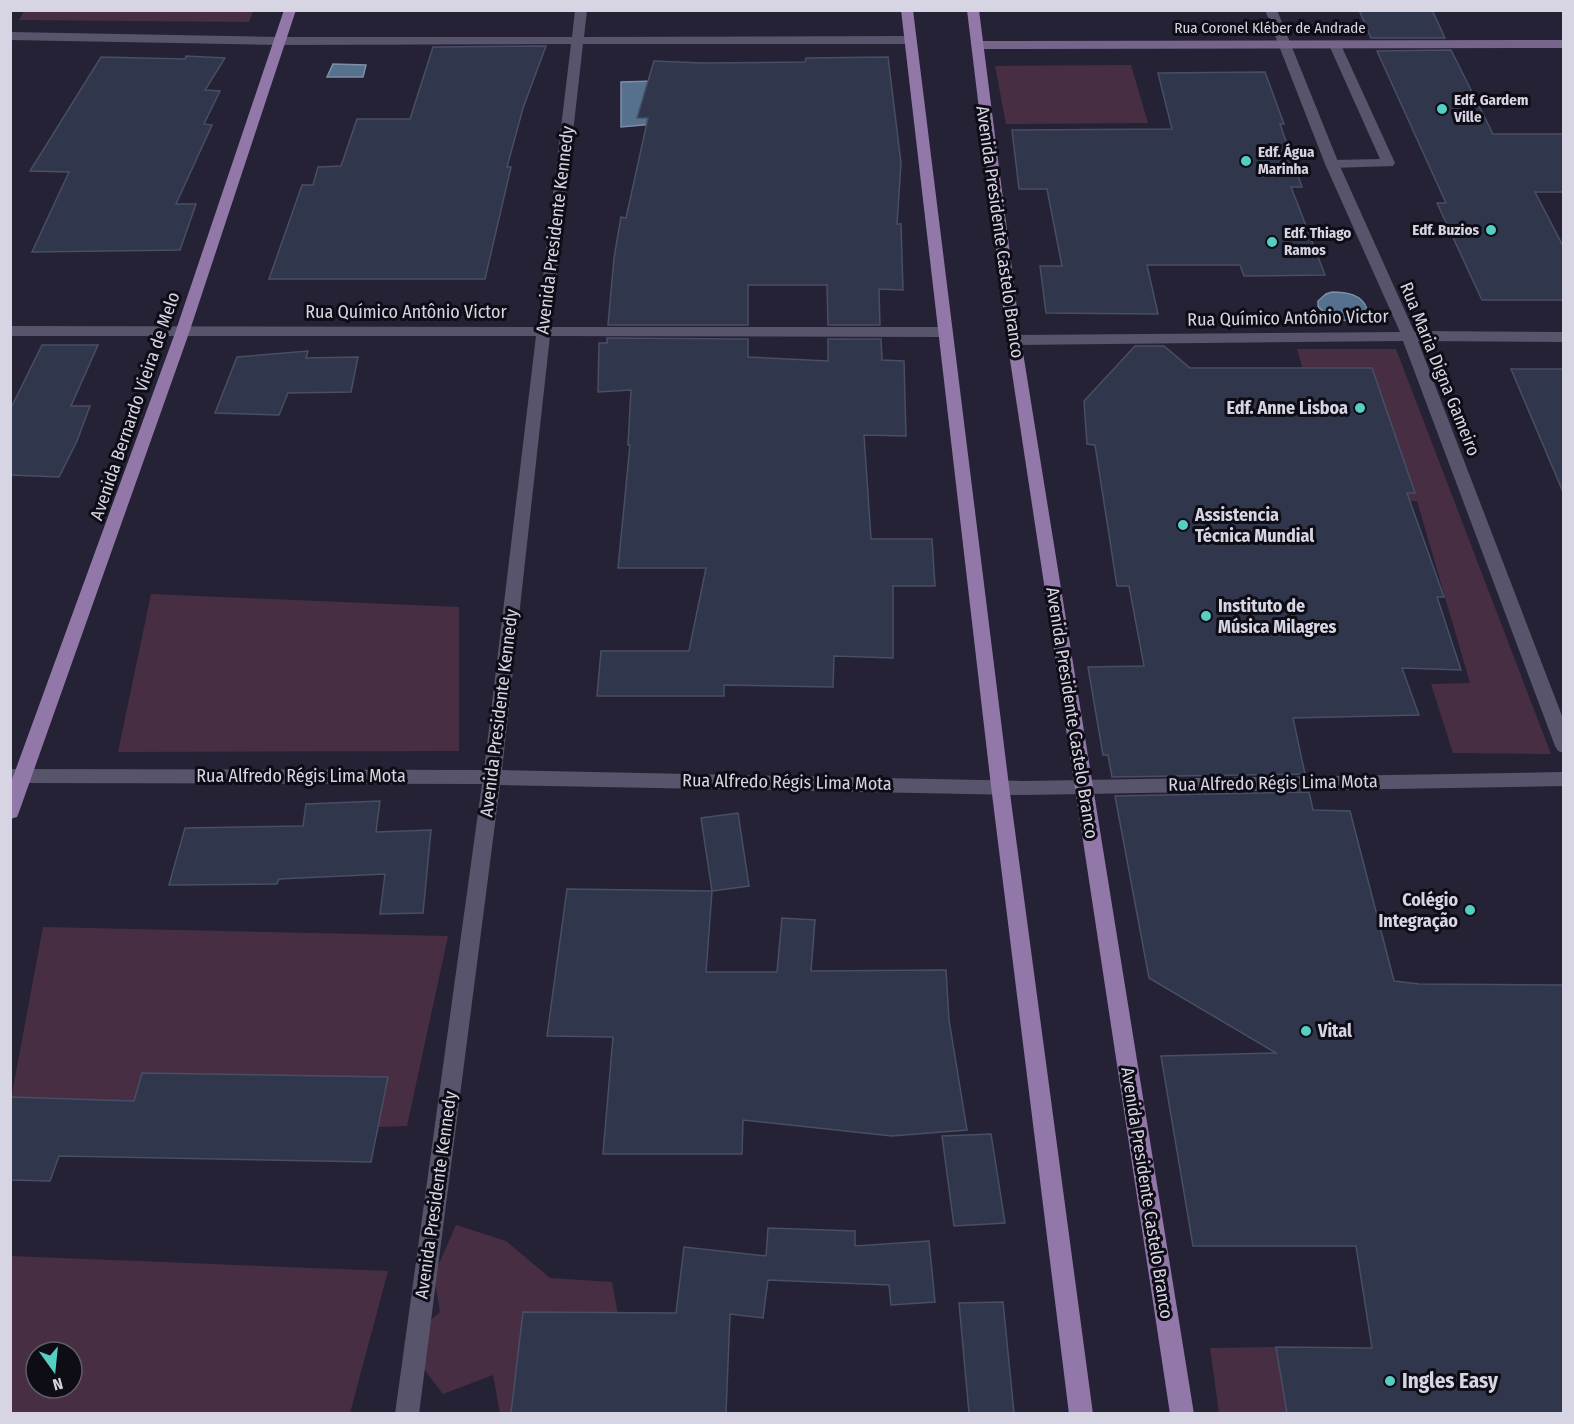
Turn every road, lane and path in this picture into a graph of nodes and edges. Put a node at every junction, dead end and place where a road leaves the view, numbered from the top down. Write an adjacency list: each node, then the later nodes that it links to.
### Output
1 (290, 10): 9 (main road, Avenida Bernardo Vieira de Melo)
2 (581, 10): 7 (street, Avenida Presidente Kennedy)
3 (907, 10): 8 (main road)
4 (973, 10): 11 (main road, Avenida Presidente Castelo Branco)
5 (1271, 10): 12 (street, Rua Maria Digna Gameiro)
6 (10, 36): 9 (street)
7 (578, 40): 8 (street); 9 (street); 16 (street, Avenida Presidente Kennedy)
8 (909, 40): 17 (main road)
9 (278, 41): 18 (main road, Avenida Bernardo Vieira de Melo)
10 (1563, 44): 13 (main road, Rua Coronel Kléber de Andrade)
11 (977, 45): 12 (main road, Rua Coronel Kléber de Andrade); 21 (main road, Avenida Presidente Castelo Branco)
12 (1285, 45): 13 (main road, Rua Coronel Kléber de Andrade); 14 (street, Rua Maria Digna Gameiro)
13 (1335, 45): 14 (street)
14 (1332, 164): 19 (street, Rua Maria Digna Gameiro)
15 (10, 331): 18 (street, Rua Químico Antônio Victor)
16 (544, 331): 17 (street, Rua Químico Antônio Victor); 18 (street, Rua Químico Antônio Victor); 24 (street, Avenida Presidente Kennedy)
17 (945, 332): 26 (main road)
18 (182, 333): 23 (main road, Avenida Bernardo Vieira de Melo)
19 (1409, 336): 20 (street, Rua Químico Antônio Victor); 21 (street, Rua Químico Antônio Victor); 22 (street, Rua Maria Digna Gameiro)
20 (1563, 337)
21 (1014, 340): 27 (main road, Avenida Presidente Castelo Branco)
22 (1563, 746)
23 (17, 776): 24 (street, Rua Alfredo Régis Lima Mota); 28 (main road, Avenida Bernardo Vieira de Melo)
24 (492, 777): 26 (street, Rua Alfredo Régis Lima Mota); 29 (street, Avenida Presidente Kennedy)
25 (1563, 779): 27 (street, Rua Alfredo Régis Lima Mota)
26 (1000, 786): 27 (street, Rua Alfredo Régis Lima Mota); 30 (main road)
27 (1083, 786): 31 (main road, Avenida Presidente Castelo Branco)
28 (10, 812)
29 (407, 1413)
30 (1081, 1413)
31 (1182, 1413)

